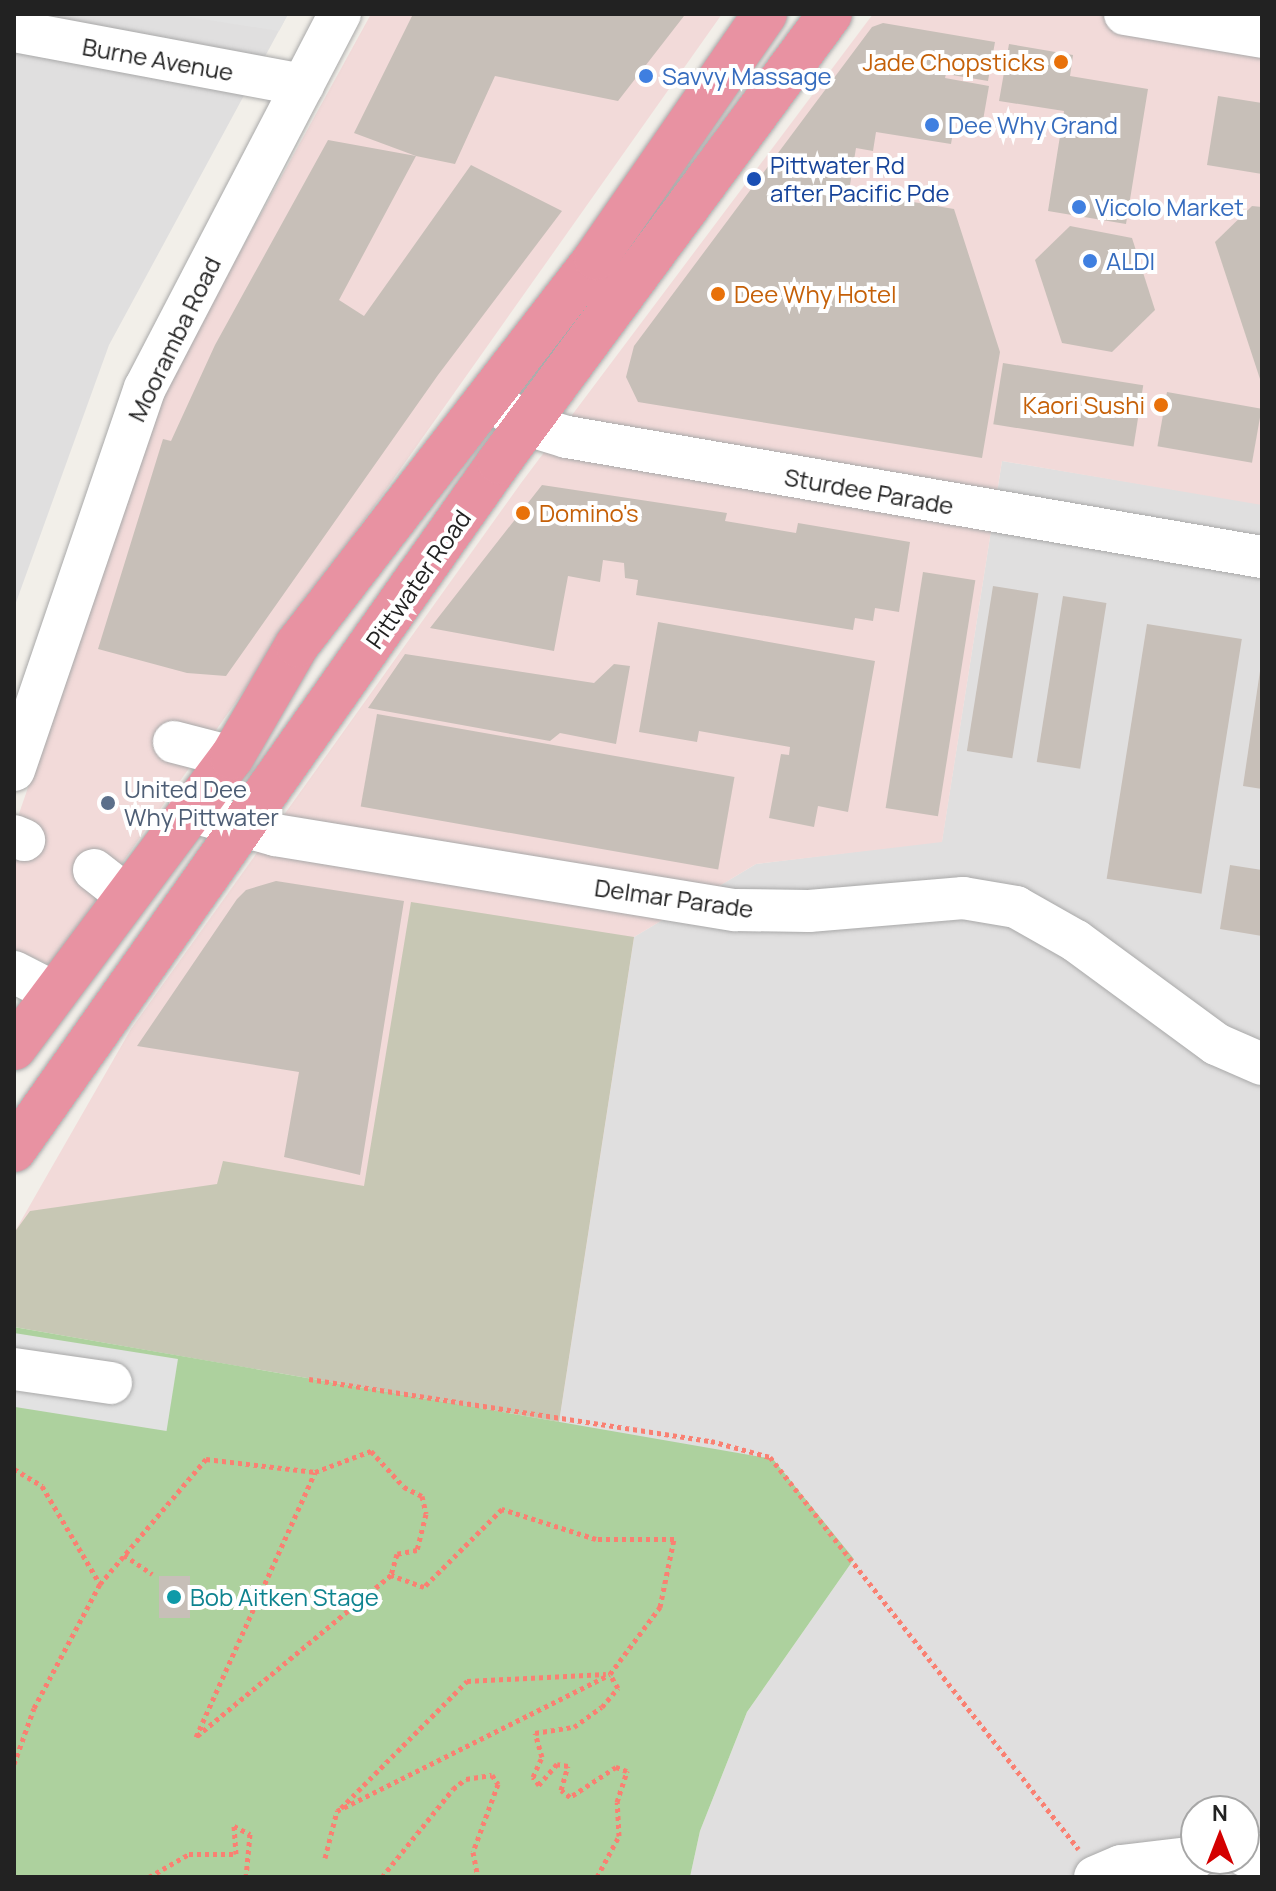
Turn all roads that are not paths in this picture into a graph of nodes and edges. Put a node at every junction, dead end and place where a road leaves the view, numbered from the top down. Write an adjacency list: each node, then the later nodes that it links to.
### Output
1 (340, 14): 7 (street, Mooramba Road)
2 (765, 14): 8 (highway)
3 (830, 14): 9 (highway, Pittwater Road)
4 (1125, 14): 6 (street)
5 (14, 31): 7 (street, Burne Avenue)
6 (1262, 37)
7 (303, 85): 13 (street, Mooramba Road)
8 (486, 396): 9 (street, Sturdee Parade); 12 (highway)
9 (527, 425): 10 (street, Sturdee Parade); 15 (highway, Pittwater Road)
10 (1262, 557)
11 (174, 742): 12 (street)
12 (232, 757): 14 (highway)
13 (14, 770)
14 (189, 811): 15 (street, Delmar Parade); 17 (highway)
15 (247, 825): 19 (street, Delmar Parade); 20 (highway, Pittwater Road)
16 (14, 972): 17 (street)
17 (53, 992): 18 (highway)
18 (14, 1048)
19 (1262, 1064)
20 (14, 1150)
21 (14, 1369): 22 (street)
22 (111, 1383)
23 (1180, 1859): 24 (street)
24 (1088, 1865)

